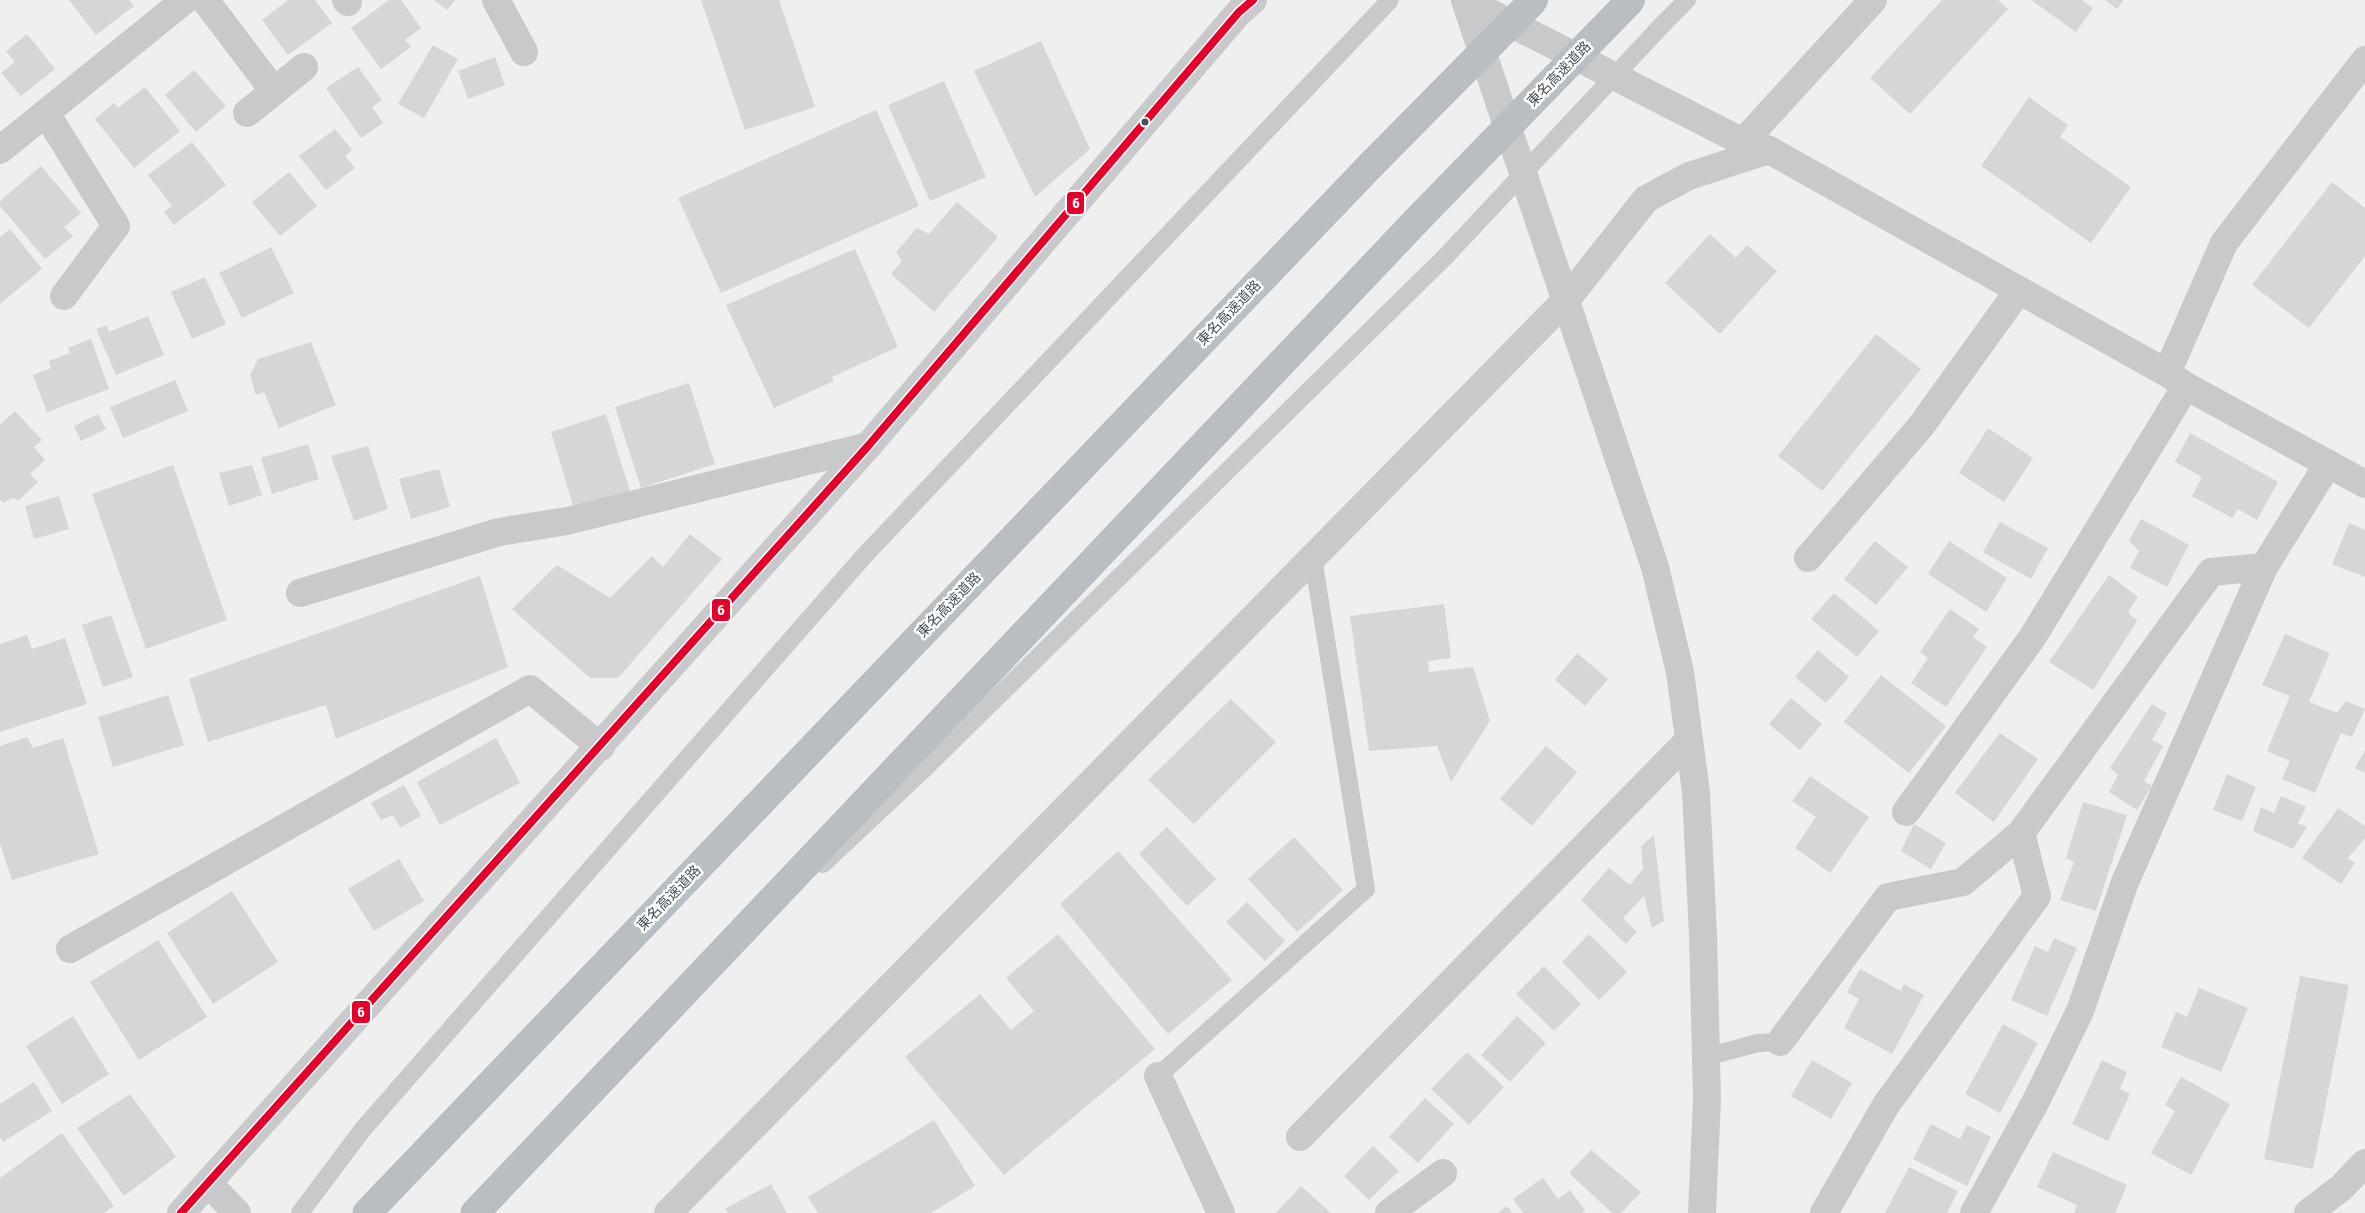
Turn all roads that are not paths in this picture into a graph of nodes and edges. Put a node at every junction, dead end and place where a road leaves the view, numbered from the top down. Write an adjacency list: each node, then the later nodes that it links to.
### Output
1 (185, 0): 14 (street)
2 (206, 0): 13 (street)
3 (496, 0): 10 (street)
4 (1253, 0): 23 (street)
5 (1390, 0): 45 (lane)
6 (1534, 0): 46 (highway, 東名高速道路, bridge)
7 (1631, 0): 35 (highway, 東名高速道路, bridge)
8 (1687, 0): 35 (lane, bridge)
9 (1873, 0): 16 (street)
10 (524, 52)
11 (2365, 60): 22 (street)
12 (304, 67): 13 (street)
13 (274, 91): 15 (street)
14 (46, 113): 17 (street); 20 (street)
15 (247, 113)
16 (1742, 142): 18 (street); 21 (street)
17 (0, 150)
18 (1769, 150): 19 (street); 21 (street)
19 (2019, 290): 22 (street); 27 (street)
20 (64, 296)
21 (1567, 299): 26 (street); 30 (street)
22 (2176, 379): 24 (street); 32 (street)
23 (868, 446): 29 (street); 31 (street)
24 (2328, 464): 25 (street); 28 (street)
25 (2365, 484)
26 (1313, 558): 38 (lane); 48 (street)
27 (1808, 558)
28 (2264, 567): 33 (street); 53 (street)
29 (300, 593)
30 (1689, 740): 37 (street); 39 (street)
31 (601, 747): 34 (street); 42 (street)
32 (1906, 812)
33 (2021, 833): 36 (street); 52 (street)
34 (70, 949)
35 (659, 1018): 47 (highway, 東名高速道路)
36 (1780, 1042): 37 (lane)
37 (1706, 1057): 51 (street)
38 (1158, 1076): 49 (street)
39 (1300, 1137)
40 (2365, 1163): 54 (street)
41 (1443, 1173): 50 (street)
42 (209, 1184): 43 (street); 44 (street)
43 (181, 1213)
44 (236, 1213)
45 (300, 1213)
46 (367, 1213)
47 (475, 1213)
48 (668, 1213)
49 (1221, 1213)
50 (1389, 1213)
51 (1702, 1213)
52 (1824, 1213)
53 (1974, 1213)
54 (2308, 1213)

